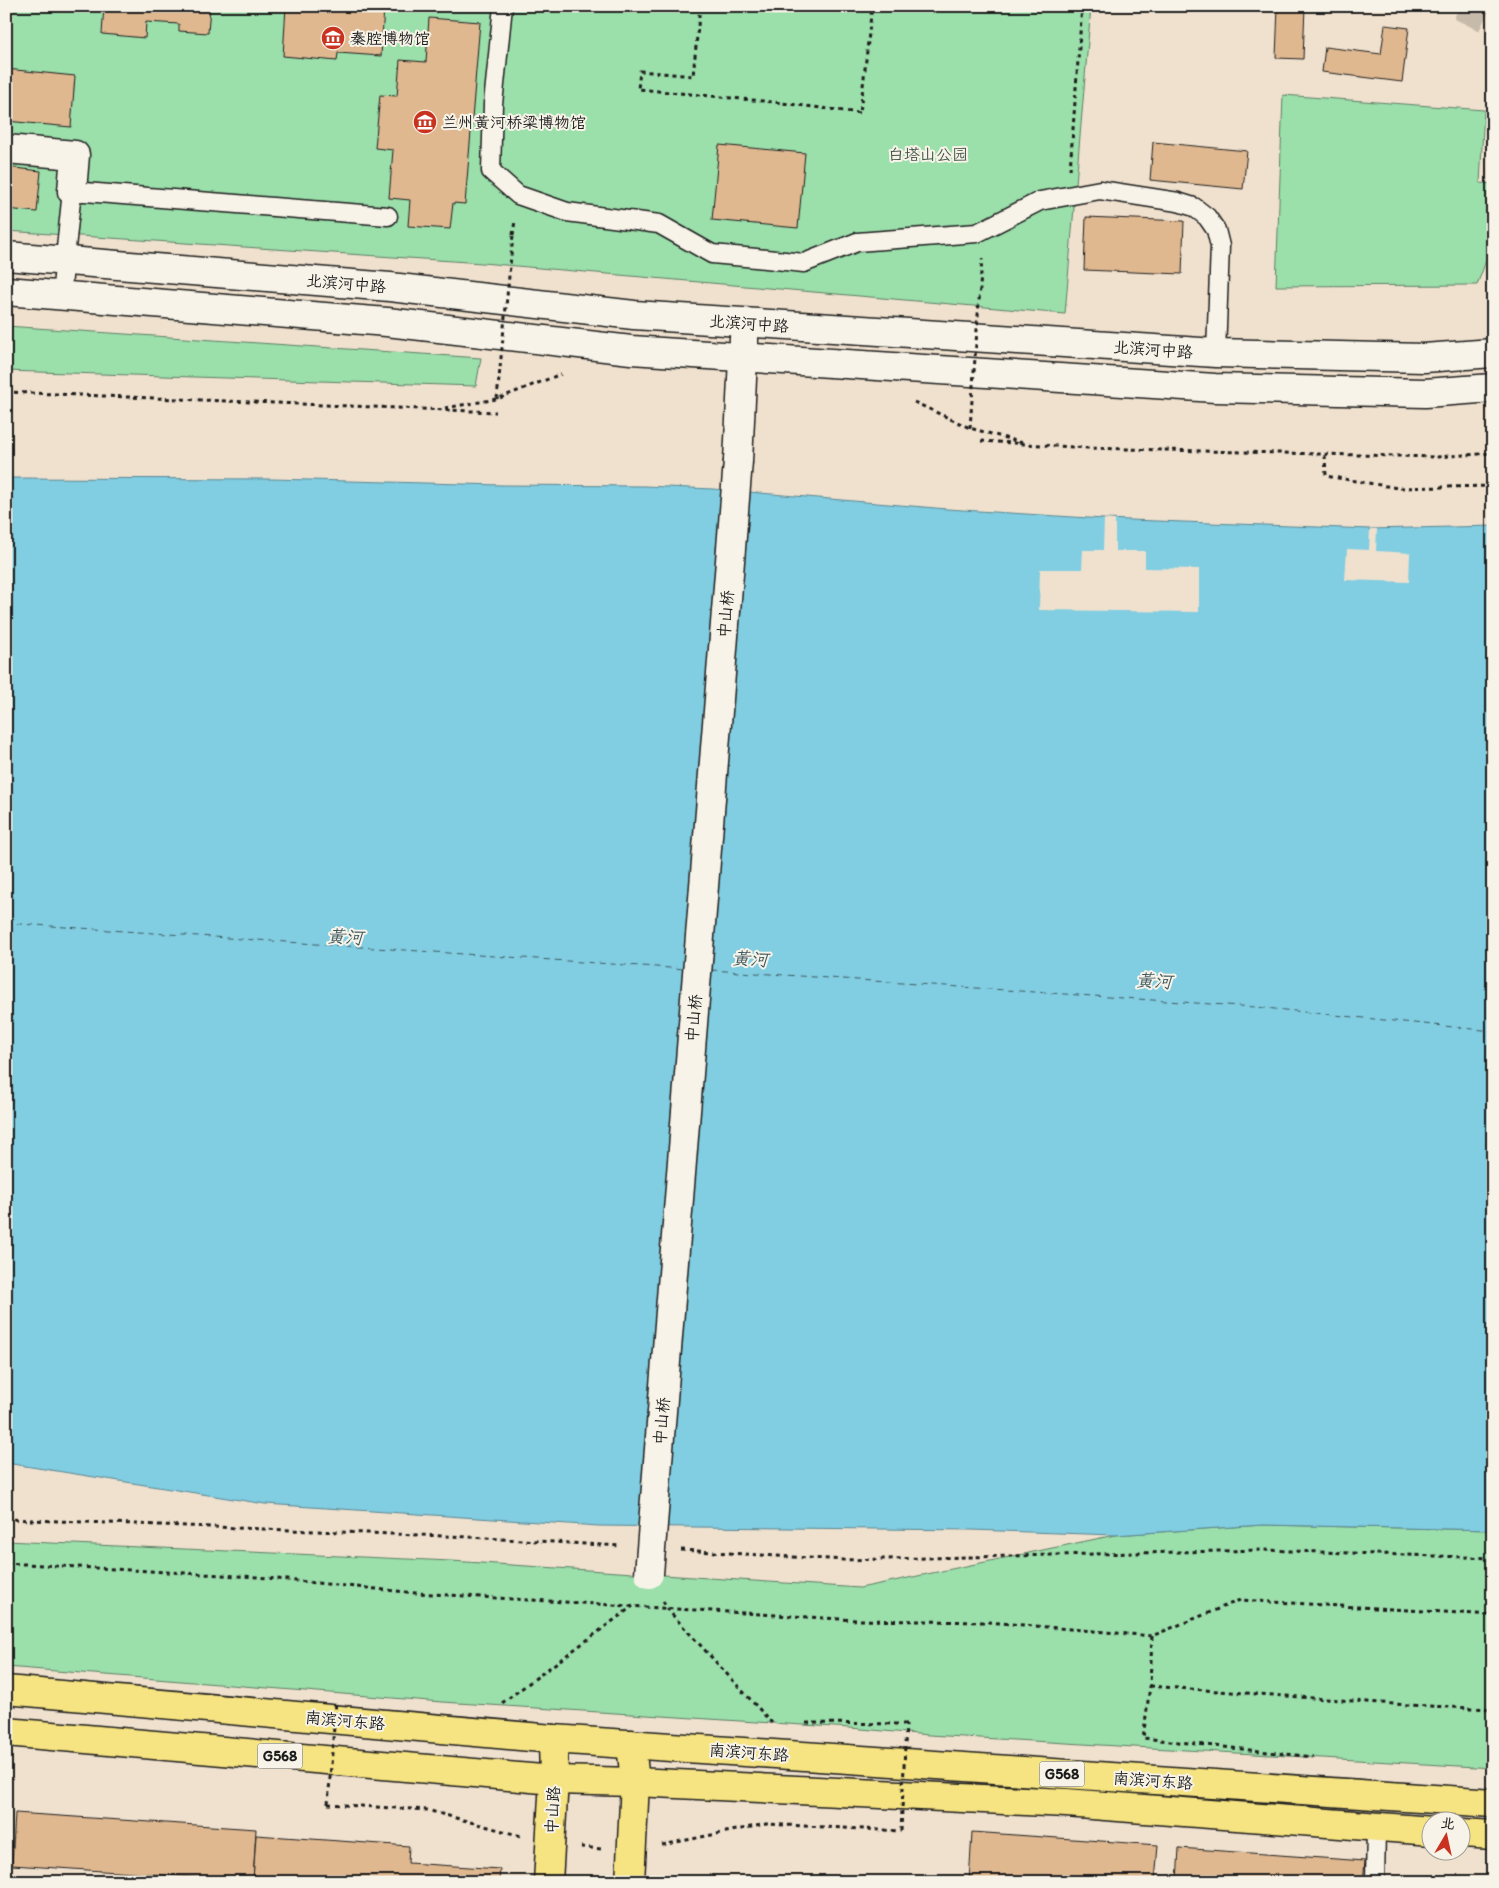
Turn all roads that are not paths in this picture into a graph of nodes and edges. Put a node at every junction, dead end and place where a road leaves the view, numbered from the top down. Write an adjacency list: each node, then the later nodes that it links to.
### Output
1 (503, 6): 10 (lane)
2 (6, 149): 3 (street)
3 (72, 191): 4 (lane); 6 (lane)
4 (388, 216)
5 (6, 256): 6 (street, 北滨河中路)
6 (65, 262): 8 (lane); 9 (street, 北滨河中路)
7 (6, 291): 8 (street, 北滨河中路)
8 (62, 296): 12 (street, 北滨河中路)
9 (745, 322): 10 (street, 北滨河中路); 12 (street, 中山桥)
10 (1216, 353): 11 (street, 北滨河中路)
11 (1493, 353)
12 (743, 357): 13 (street, 北滨河中路); 14 (street, 中山桥, bridge)
13 (1493, 388)
14 (649, 1574)
15 (6, 1690): 17 (main road, 南滨河东路 / G568)
16 (6, 1732): 19 (main road, 南滨河东路 / G568)
17 (554, 1739): 18 (main road, 南滨河东路 / G568); 19 (main road, 中山路)
18 (631, 1744): 20 (main road); 21 (main road, 南滨河东路 / G568)
19 (554, 1780): 20 (main road, 南滨河东路 / G568); 26 (main road, 中山路)
20 (635, 1782): 22 (main road, 南滨河东路 / G568); 27 (main road)
21 (1493, 1803)
22 (1376, 1828): 23 (main road, 南滨河东路 / G568); 28 (lane)
23 (1422, 1830)
24 (1472, 1834): 25 (main road)
25 (1493, 1835)
26 (548, 1882)
27 (630, 1882)
28 (1375, 1882)

